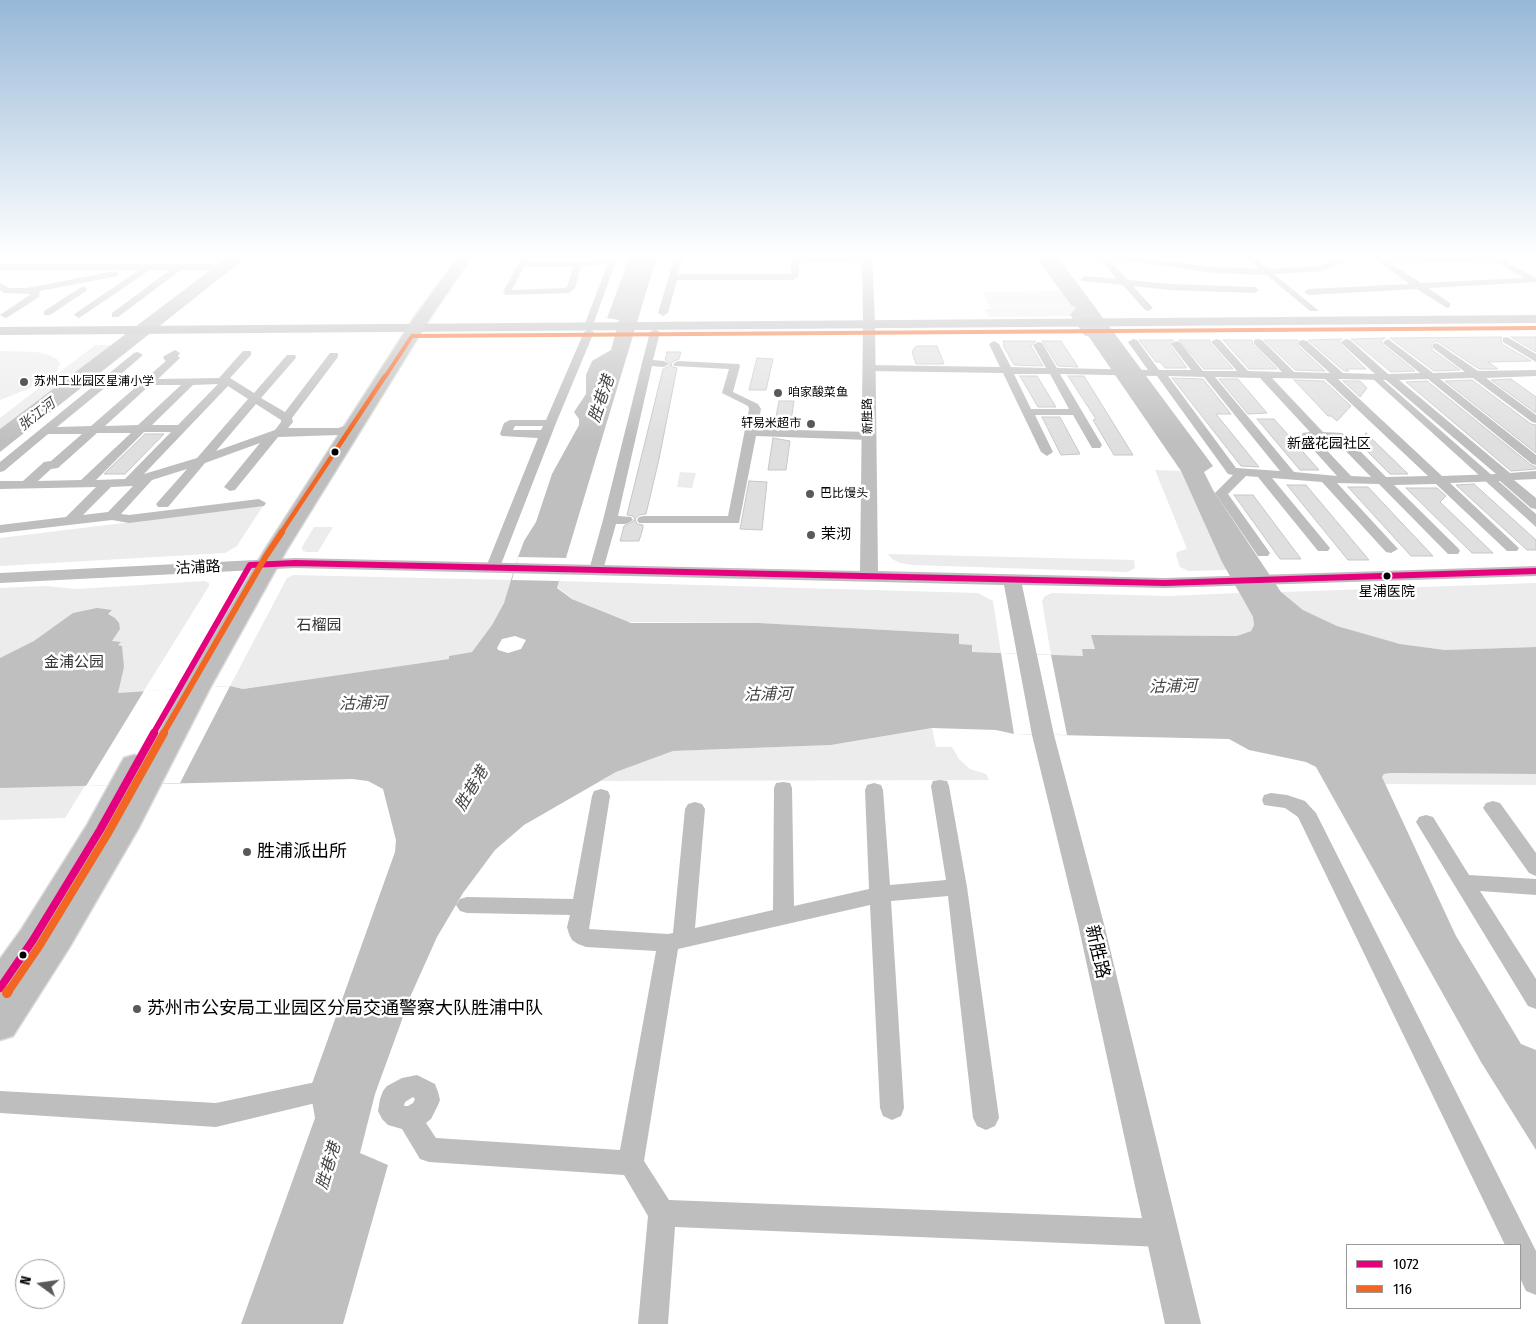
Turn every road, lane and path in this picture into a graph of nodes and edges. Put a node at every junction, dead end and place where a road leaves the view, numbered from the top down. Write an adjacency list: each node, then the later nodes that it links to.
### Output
1 (418, 318): 11 (main road)
2 (419, 318): 11 (main road)
3 (593, 318): 9 (street)
4 (869, 318): 8 (street, 新胜路)
5 (1536, 319): 6 (main road)
6 (1111, 325): 7 (main road); 8 (main road)
7 (1536, 326)
8 (869, 327): 10 (main road); 15 (main road); 38 (street, 新胜路)
9 (589, 329): 10 (main road); 11 (main road); 65 (street)
10 (637, 329): 15 (main road)
11 (410, 330): 13 (main road); 63 (main road)
12 (0, 331): 13 (main road)
13 (124, 334): 14 (main road)
14 (0, 338)
15 (653, 339): 35 (street)
16 (1507, 340): 34 (street)
17 (1526, 341): 28 (street)
18 (1133, 342): 42 (street)
19 (1216, 342): 46 (street)
20 (1258, 342): 48 (street)
21 (1346, 342): 51 (street)
22 (1388, 342): 52 (street)
23 (1303, 343): 50 (street)
24 (994, 344): 39 (street)
25 (1176, 344): 44 (street)
26 (1038, 345): 40 (street)
27 (1437, 346): 49 (street)
28 (1536, 348)
29 (175, 352): 54 (street)
30 (247, 353): 53 (street)
31 (138, 355): 56 (street)
32 (334, 355): 61 (street)
33 (292, 357): 58 (street)
34 (1536, 360)
35 (647, 363): 36 (street); 100 (street)
36 (664, 364)
37 (678, 364): 70 (street)
38 (868, 368): 39 (street); 72 (street, 新胜路)
39 (1006, 370): 40 (street); 59 (street)
40 (1053, 371): 41 (street); 60 (street)
41 (1111, 372): 42 (street)
42 (1153, 372): 44 (street); 79 (street)
43 (1536, 372): 45 (street)
44 (1203, 373): 46 (street); 83 (street)
45 (1522, 373): 49 (street); 57 (street)
46 (1245, 374): 47 (street)
47 (1263, 375): 48 (street); 73 (street)
48 (1291, 375): 50 (street)
49 (1478, 375): 52 (street); 62 (street)
50 (1334, 376): 51 (street); 89 (street)
51 (1387, 377): 52 (street); 84 (street)
52 (1432, 377): 77 (street)
53 (227, 381): 55 (street); 58 (street); 64 (street)
54 (147, 382): 55 (street); 56 (street); 68 (street)
55 (190, 382): 66 (street)
56 (105, 383): 69 (street)
57 (1536, 383)
58 (255, 399): 61 (street); 76 (street)
59 (1028, 412): 60 (street); 75 (street)
60 (1077, 412): 74 (street)
61 (286, 420): 63 (street); 71 (street)
62 (1536, 420)
63 (346, 426): 71 (street); 110 (main road)
64 (181, 428): 66 (street); 90 (street)
65 (548, 428): 67 (street); 111 (street)
66 (142, 429): 68 (street); 91 (street)
67 (508, 429)
68 (93, 430): 69 (street); 94 (street)
69 (45, 431): 78 (street)
70 (752, 432): 72 (street); 102 (street)
71 (276, 433): 76 (street); 95 (street)
72 (868, 436): 114 (street, 新胜路)
73 (1320, 436): 87 (street); 88 (street)
74 (1096, 445)
75 (1047, 452)
76 (202, 460): 82 (street); 97 (street)
77 (1536, 461)
78 (0, 468)
79 (1242, 473): 80 (street); 109 (street)
80 (1263, 475): 83 (street); 105 (street)
81 (1536, 475): 84 (street)
82 (148, 477): 90 (street); 99 (street)
83 (1291, 477): 85 (street)
84 (1503, 478): 86 (street); 98 (street)
85 (1326, 479): 87 (street); 107 (street)
86 (1478, 479): 89 (street)
87 (1348, 480): 88 (street)
88 (1383, 480): 89 (street); 108 (street)
89 (1438, 480): 106 (street)
90 (128, 483): 92 (street)
91 (84, 484): 92 (street); 94 (street)
92 (107, 484): 103 (street)
93 (0, 485): 94 (street)
94 (26, 485)
95 (230, 487)
96 (259, 503): 99 (street)
97 (163, 504)
98 (1536, 505)
99 (112, 516): 103 (street)
100 (610, 520): 101 (street); 112 (street)
101 (626, 520)
102 (644, 520)
103 (70, 521): 104 (street)
104 (0, 529)
105 (1323, 548)
106 (1512, 548)
107 (1392, 549)
108 (1453, 551)
109 (1262, 554)
110 (259, 565): 111 (street, 沽浦路); 115 (street, 沽浦路); 117 (main road)
111 (493, 567): 112 (street, 沽浦路)
112 (596, 570): 114 (street, 沽浦路)
113 (1536, 571): 116 (street, 沽浦路)
114 (869, 577): 116 (street, 沽浦路)
115 (0, 578)
116 (1012, 581): 145 (street, 新胜路)
117 (134, 784): 135 (main road); 137 (main road)
118 (940, 786): 128 (street)
119 (783, 788): 133 (street)
120 (874, 790): 130 (street)
121 (601, 796): 132 (street)
122 (1271, 800): 146 (street)
123 (1493, 808): 126 (street)
124 (695, 809): 134 (street)
125 (1426, 822): 127 (street)
126 (1536, 868)
127 (1464, 882): 129 (street); 136 (street)
128 (957, 886): 130 (street); 142 (street)
129 (1536, 887)
130 (881, 894): 133 (street); 140 (street)
131 (467, 905): 132 (street)
132 (581, 907): 134 (street)
133 (784, 916): 134 (street)
134 (675, 941): 143 (street)
135 (0, 988)
136 (1536, 998)
137 (0, 1024)
138 (311, 1094): 139 (street)
139 (0, 1102)
140 (892, 1108)
141 (409, 1118): 143 (street)
142 (986, 1118)
143 (631, 1163): 144 (street)
144 (662, 1212): 145 (street); 149 (street)
145 (1162, 1233): 150 (street, 新胜路)
146 (1518, 1244)
147 (1521, 1250): 148 (street)
148 (1536, 1281)
149 (653, 1324)
150 (1183, 1324)

